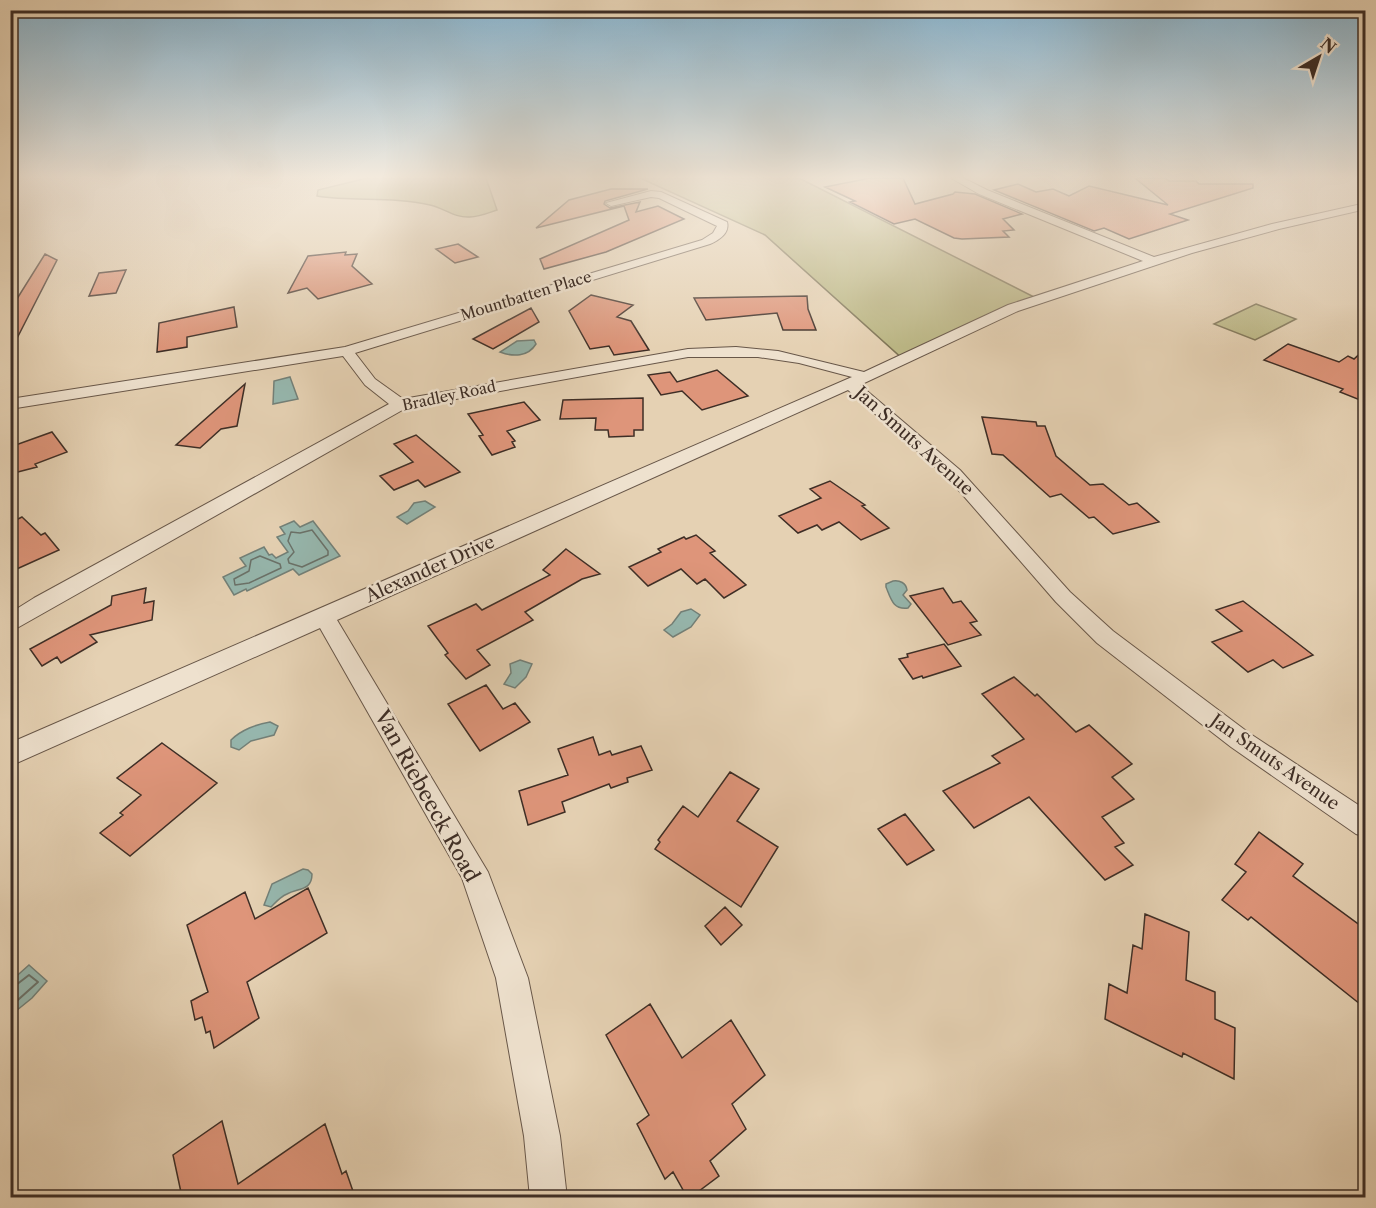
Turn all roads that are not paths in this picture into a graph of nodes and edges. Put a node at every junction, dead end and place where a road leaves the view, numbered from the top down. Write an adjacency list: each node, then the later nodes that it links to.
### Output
1 (718, 234): 5 (street, Mountbatten Place)
2 (1087, 234): 4 (street)
3 (1243, 234): 4 (street, Jan Smuts Avenue)
4 (1153, 261): 6 (street, Jan Smuts Avenue)
5 (347, 351): 7 (street, Mountbatten Place); 8 (street)
6 (858, 381): 8 (street, Bradley Road); 9 (street, Alexander Drive); 12 (street, Jan Smuts Avenue)
7 (10, 404)
8 (401, 404): 10 (street, Bradley Road)
9 (324, 616): 11 (street, Alexander Drive); 13 (street, Van Riebeeck Road)
10 (10, 624)
11 (10, 755)
12 (1365, 825)
13 (549, 1197)

